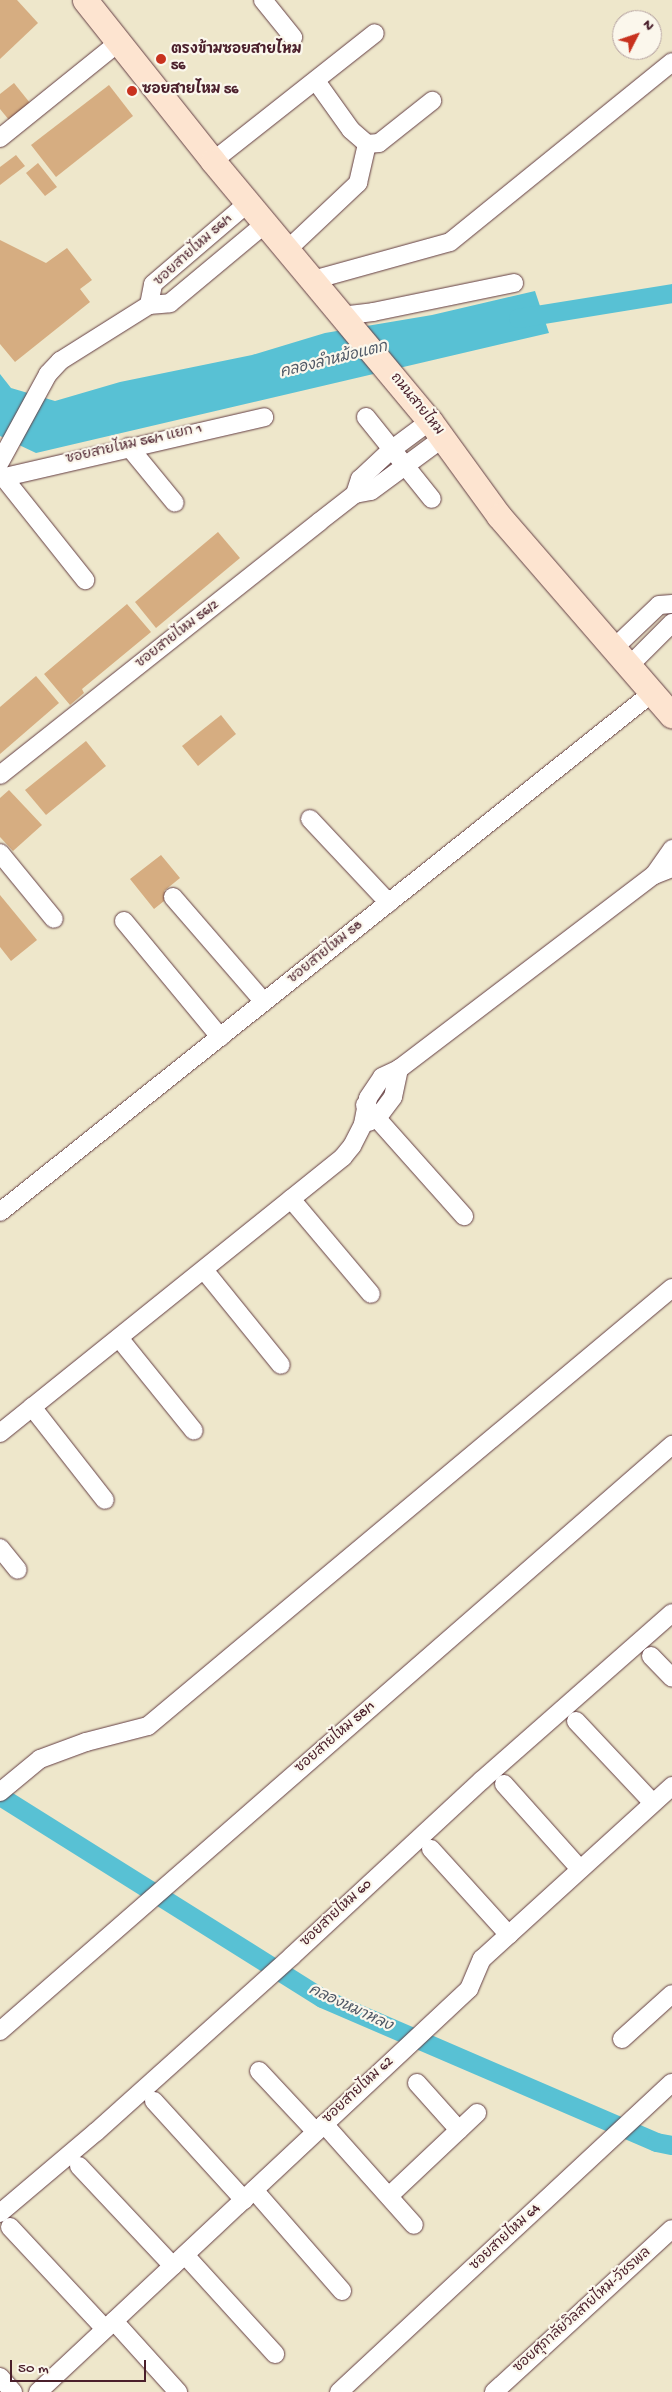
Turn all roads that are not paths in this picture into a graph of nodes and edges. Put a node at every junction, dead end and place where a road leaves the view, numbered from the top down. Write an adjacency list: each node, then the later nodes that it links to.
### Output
1 (85, 0): 5 (main road, ถนนสายไหม)
2 (263, 0): 4 (street)
3 (375, 33): 7 (street)
4 (293, 37)
5 (119, 42): 9 (street); 11 (main road, ถนนสายไหม)
6 (672, 62): 15 (street)
7 (316, 81): 10 (street); 11 (street)
8 (432, 101): 10 (street)
9 (0, 138)
10 (367, 144): 14 (street)
11 (213, 161): 12 (main road, ถนนสายไหม)
12 (249, 202): 13 (main road, ถนนสายไหม); 17 (street, ซอยสายไหม 56/1)
13 (266, 223): 14 (main road, ถนนสายไหม); 17 (street, ซอยสายไหม 56/1)
14 (287, 250): 15 (main road, ถนนสายไหม)
15 (312, 280): 18 (main road, ถนนสายไหม)
16 (514, 283): 18 (street)
17 (149, 305): 24 (street, ซอยสายไหม 56/1)
18 (344, 319): 21 (main road, ถนนสายไหม)
19 (264, 417): 22 (street, ซอยสายไหม 56/1 แยก 1)
20 (366, 417): 23 (street)
21 (436, 429): 23 (street, ซอยสายไหม 56/2); 25 (street, ซอยสายไหม 56/2); 32 (main road, ถนนสายไหม)
22 (129, 447): 24 (street, ซอยสายไหม 56/1 แยก 1); 28 (street)
23 (391, 450): 25 (street); 26 (street, ซอยสายไหม 56/2)
24 (2, 467): 29 (street)
25 (404, 467): 26 (street, ซอยสายไหม 56/2); 27 (street)
26 (355, 494): 35 (street, ซอยสายไหม 56/2)
27 (432, 499)
28 (175, 503)
29 (85, 580)
30 (672, 604): 32 (street)
31 (672, 623): 32 (street)
32 (622, 657): 33 (main road, ถนนสายไหม)
33 (652, 693): 34 (main road, ถนนสายไหม); 42 (street, ซอยสายไหม 58)
34 (672, 716)
35 (0, 775)
36 (310, 819): 42 (street)
37 (672, 849): 40 (street)
38 (0, 853): 43 (street)
39 (672, 868): 40 (street)
40 (654, 875): 47 (street)
41 (172, 897): 45 (street)
42 (389, 903): 45 (street, ซอยสายไหม 58)
43 (54, 919)
44 (124, 921): 46 (street)
45 (264, 1002): 46 (street, ซอยสายไหม 58)
46 (220, 1037): 49 (street, ซอยสายไหม 58)
47 (369, 1115): 48 (street); 50 (street)
48 (291, 1199): 51 (street); 53 (street)
49 (0, 1212)
50 (464, 1216)
51 (204, 1270): 54 (street); 55 (street)
52 (672, 1288): 68 (street)
53 (371, 1294)
54 (119, 1338): 56 (street); 57 (street)
55 (282, 1365)
56 (32, 1407): 58 (street); 60 (street)
57 (194, 1431)
58 (0, 1433)
59 (672, 1445): 75 (street, ซอยสายไหม 58/1)
60 (106, 1500)
61 (0, 1548): 62 (street)
62 (18, 1570)
63 (672, 1613): 87 (street, ซอยสายไหม 60)
64 (651, 1656): 65 (street)
65 (672, 1678)
66 (576, 1722): 70 (street)
67 (504, 1784): 72 (street)
68 (6, 1786)
69 (672, 1786): 70 (street, ซอยสายไหม 62)
70 (653, 1803): 72 (street, ซอยสายไหม 62)
71 (431, 1849): 73 (street)
72 (580, 1869): 73 (street, ซอยสายไหม 62)
73 (509, 1935): 82 (street, ซอยสายไหม 62)
74 (672, 1994): 76 (street)
75 (0, 2031)
76 (622, 2039)
77 (259, 2071): 82 (street)
78 (417, 2083): 83 (street)
79 (672, 2083): 98 (street, ซอยสายไหม 64)
80 (154, 2100): 85 (street)
81 (477, 2113): 83 (street)
82 (320, 2128): 85 (street, ซอยสายไหม 62); 86 (street)
83 (459, 2130): 86 (street)
84 (79, 2166): 90 (street)
85 (249, 2195): 90 (street, ซอยสายไหม 62); 91 (street)
86 (389, 2196): 88 (street)
87 (5, 2220): 92 (street)
88 (414, 2224)
89 (672, 2230): 99 (street, ซอยศุภาลัยวิลสายไหม-วัชรพล)
90 (179, 2260): 92 (street, ซอยสายไหม 62); 93 (street)
91 (342, 2292)
92 (110, 2325): 95 (street, ซอยสายไหม 62); 97 (street)
93 (275, 2354)
94 (0, 2377): 96 (street)
95 (45, 2390)
96 (13, 2392)
97 (178, 2392)
98 (339, 2392)
99 (494, 2392)

